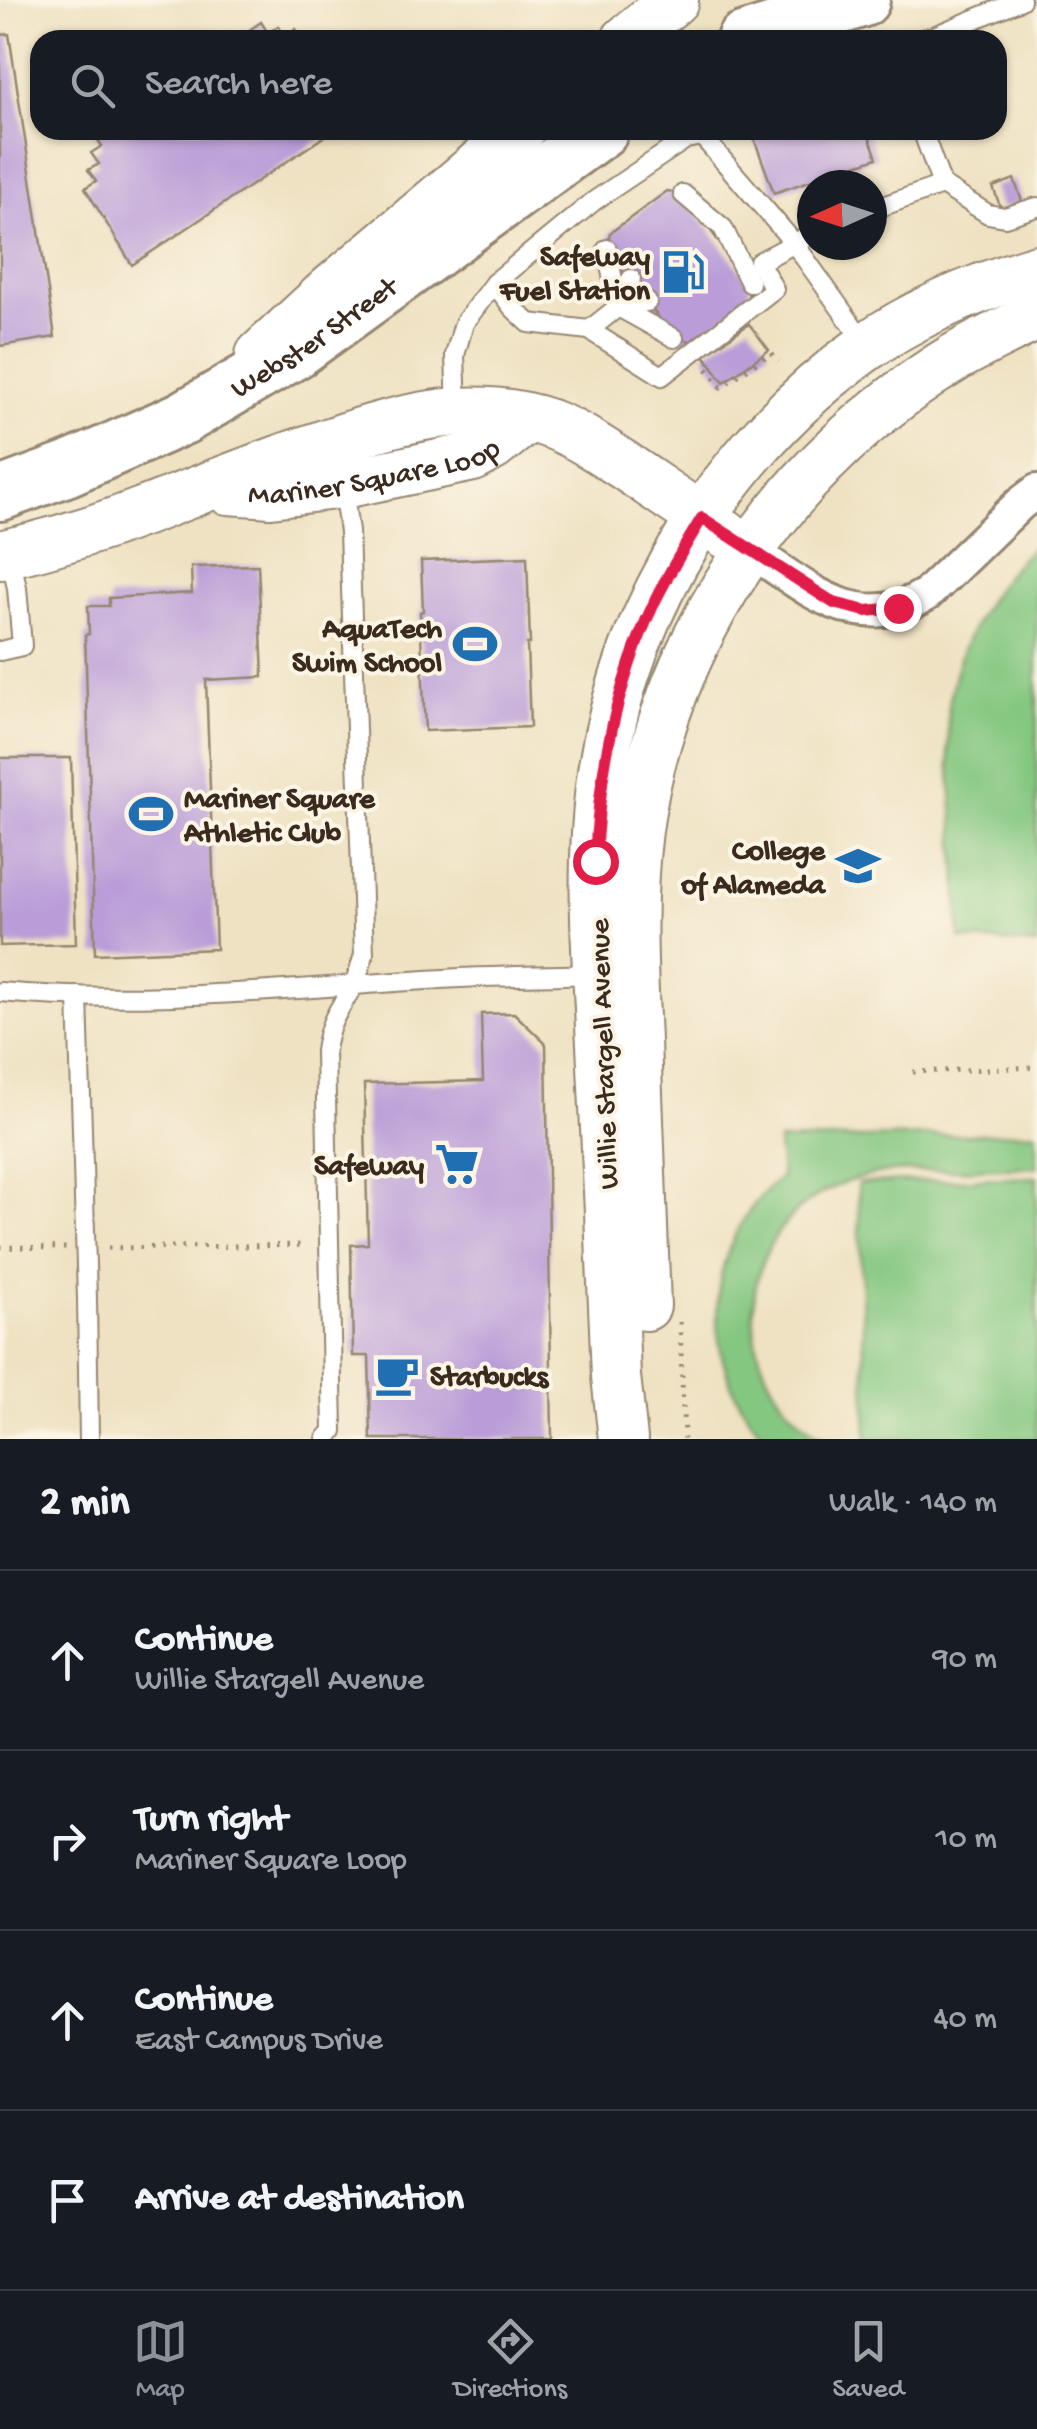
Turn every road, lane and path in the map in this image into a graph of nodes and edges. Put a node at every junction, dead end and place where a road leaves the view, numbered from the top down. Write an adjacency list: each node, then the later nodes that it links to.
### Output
1 (674, 0): 5 (street)
2 (794, 0): 6 (main road)
3 (863, 0): 7 (main road)
4 (1021, 0): 8 (lane)
5 (638, 30)
6 (746, 30)
7 (772, 30)
8 (948, 30)
9 (508, 140): 37 (street)
10 (588, 140): 37 (main road, Webster Street)
11 (685, 140): 26 (lane)
12 (713, 140): 20 (lane)
13 (926, 140): 14 (lane)
14 (942, 185): 16 (lane); 17 (lane)
15 (686, 198): 18 (lane)
16 (887, 205)
17 (1037, 207)
18 (716, 232): 22 (lane); 23 (lane); 27 (lane)
19 (797, 242): 20 (lane)
20 (794, 243): 22 (lane); 34 (lane)
21 (612, 255): 29 (lane)
22 (759, 262): 35 (lane)
23 (736, 264)
24 (1037, 269): 34 (street, Willie Stargell Avenue)
25 (630, 280): 29 (lane)
26 (494, 283): 32 (lane); 38 (lane)
27 (750, 283)
28 (647, 302): 29 (lane)
29 (618, 307): 31 (lane); 32 (lane); 33 (lane)
30 (1037, 316): 44 (street, Willie Stargell Avenue)
31 (660, 320)
32 (588, 330): 35 (lane)
33 (674, 338)
34 (867, 346): 43 (street, Willie Stargell Avenue)
35 (694, 351): 36 (path)
36 (778, 362)
37 (206, 405): 42 (main road, Webster Street)
38 (457, 411): 39 (street, Mariner Square Loop); 40 (street, Mariner Square Loop)
39 (528, 418): 40 (street, Mariner Square Loop); 43 (street, Mariner Square Loop)
40 (340, 462): 45 (street, Mariner Square Loop); 48 (lane)
41 (1037, 491): 44 (street)
42 (0, 494)
43 (702, 518): 44 (street, Mariner Square Loop); 47 (street, Willie Stargell Avenue)
44 (750, 550): 60 (street, Willie Stargell Avenue)
45 (5, 554): 46 (lane)
46 (0, 650)
47 (597, 974): 48 (lane); 59 (street, Willie Stargell Avenue)
48 (354, 985): 50 (lane); 53 (lane)
49 (0, 992): 50 (lane)
50 (78, 996): 55 (lane)
51 (1037, 1067): 52 (path)
52 (913, 1072)
53 (329, 1245): 55 (path); 58 (lane)
54 (0, 1247): 55 (path)
55 (86, 1248): 57 (lane)
56 (680, 1320): 61 (path)
57 (89, 1439)
58 (326, 1439)
59 (623, 1439)
60 (650, 1439)
61 (684, 1439)

